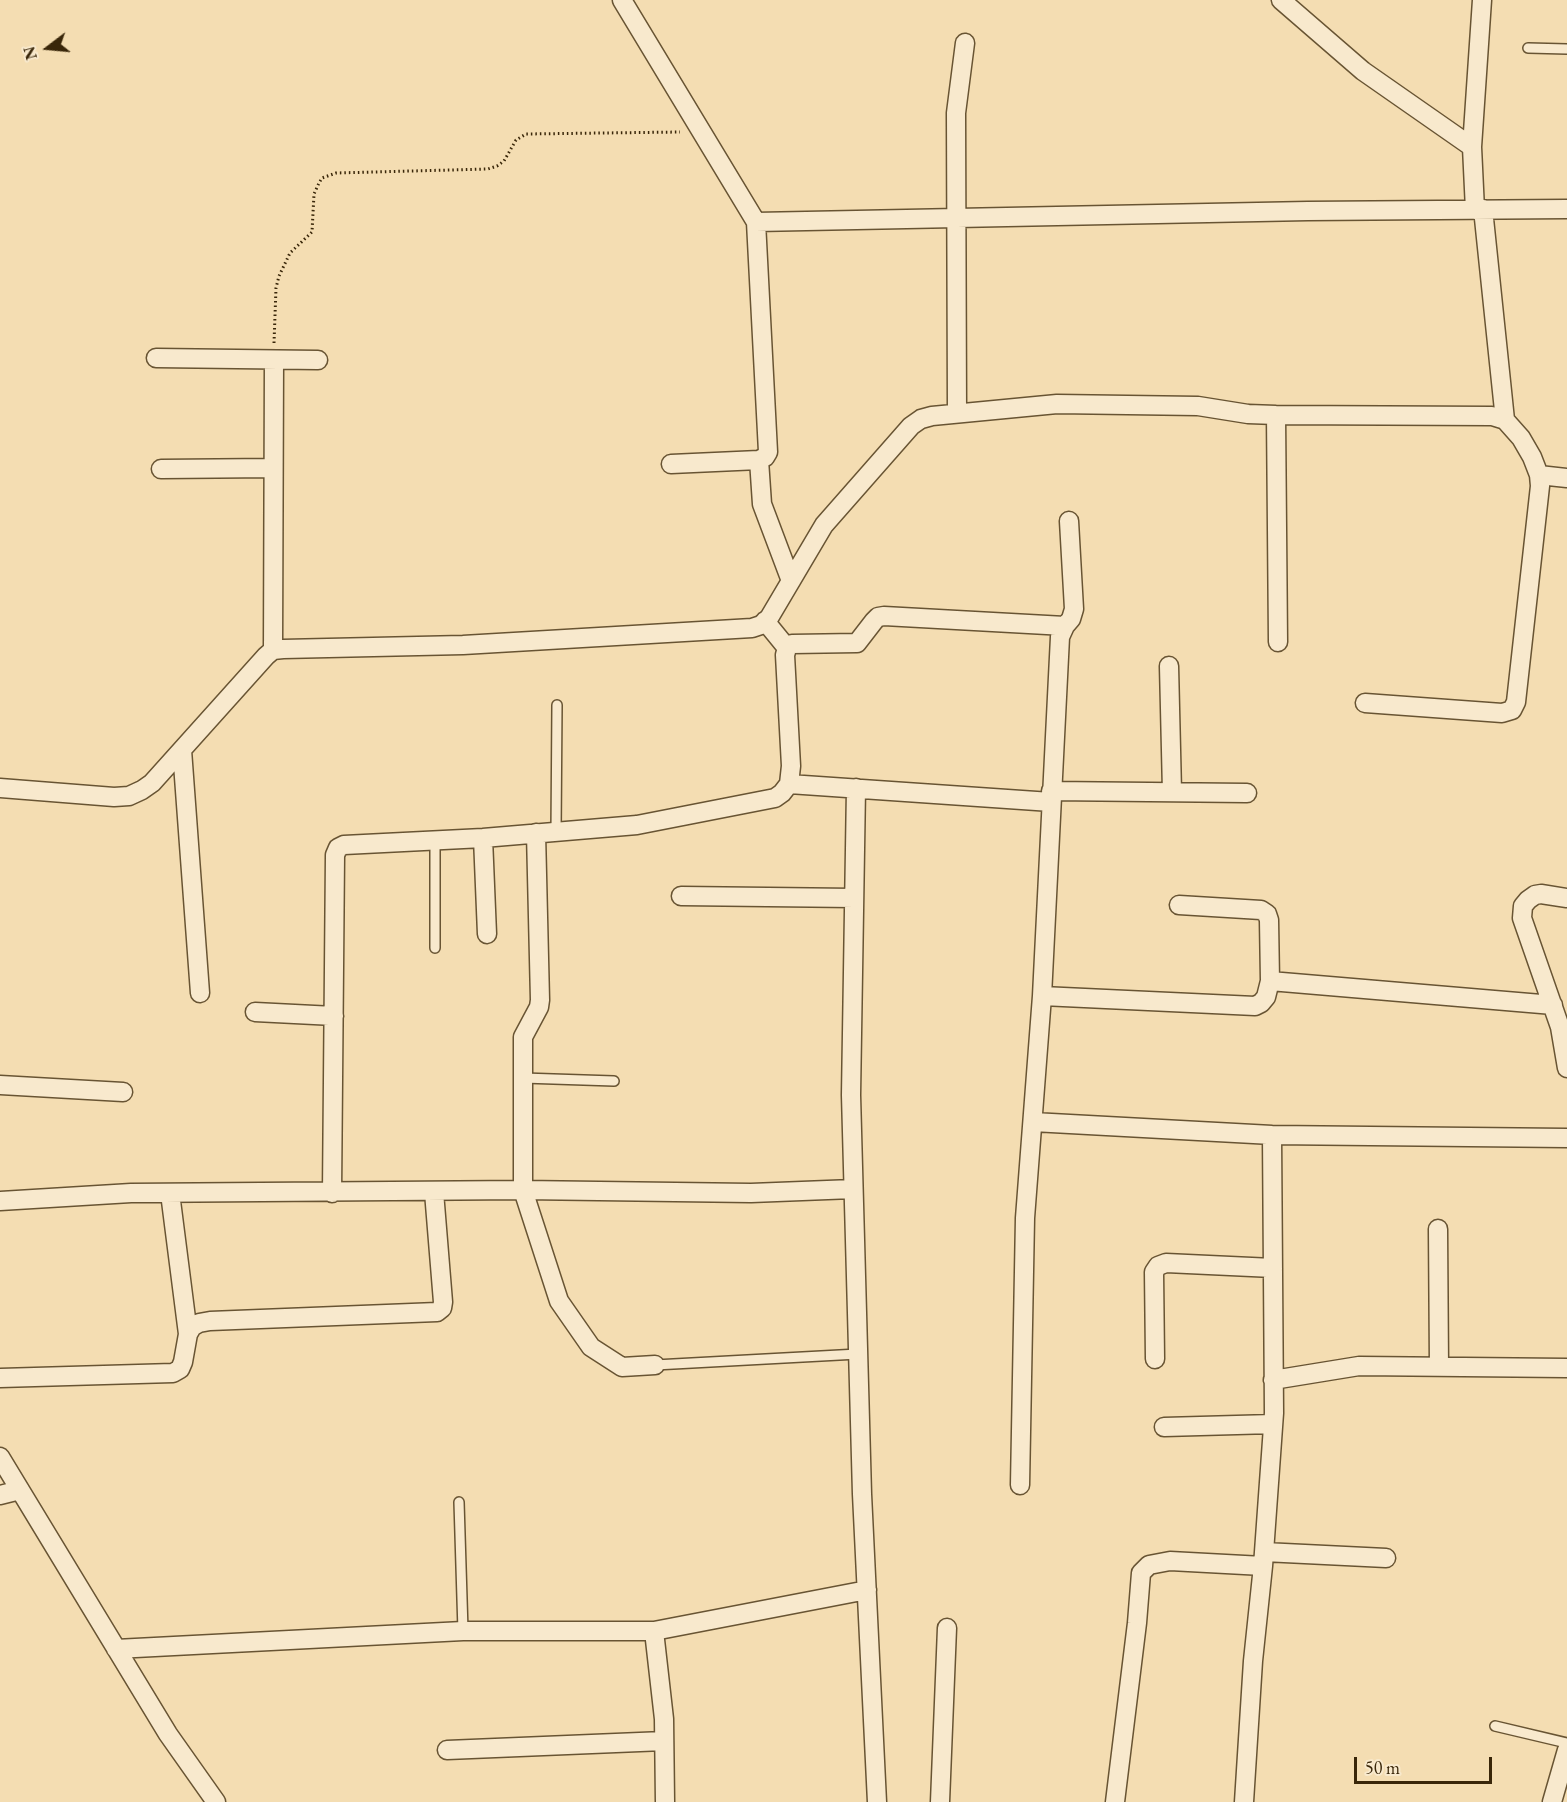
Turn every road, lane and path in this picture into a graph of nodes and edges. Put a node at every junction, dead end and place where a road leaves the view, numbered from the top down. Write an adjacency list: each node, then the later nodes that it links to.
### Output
1 (622, 0): 7 (street)
2 (1281, 0): 8 (street)
3 (1482, 0): 8 (street)
4 (965, 43): 11 (street)
5 (1528, 48): 6 (lane)
6 (1567, 49)
7 (702, 132): 12 (street); 14 (path)
8 (1472, 147): 10 (street)
9 (1567, 209): 10 (street)
10 (1479, 210): 11 (street); 18 (street)
11 (956, 219): 12 (street); 16 (street)
12 (756, 222): 19 (street)
13 (156, 358): 14 (street)
14 (274, 360): 15 (street); 21 (street)
15 (318, 360)
16 (957, 414): 17 (street); 26 (street)
17 (1276, 415): 18 (street); 29 (street)
18 (1505, 420): 23 (street)
19 (759, 460): 20 (street); 26 (street)
20 (672, 464)
21 (273, 468): 22 (street); 31 (street)
22 (161, 469)
23 (1539, 475): 24 (street); 33 (street)
24 (1567, 478)
25 (1069, 521): 28 (street)
26 (790, 581): 27 (street)
27 (765, 621): 30 (street); 31 (street)
28 (1065, 626): 30 (street); 41 (street)
29 (1278, 642)
30 (787, 648): 36 (street)
31 (273, 650): 35 (street)
32 (1168, 666): 39 (street)
33 (1365, 703)
34 (557, 705): 42 (lane)
35 (182, 750): 37 (street); 53 (street)
36 (789, 784): 38 (street); 42 (street)
37 (0, 788)
38 (856, 788): 41 (street); 47 (street)
39 (1172, 792): 40 (street); 41 (street)
40 (1247, 793)
41 (1051, 796): 54 (street)
42 (556, 832): 43 (street)
43 (536, 833): 44 (street); 60 (street)
44 (483, 838): 45 (street); 50 (street)
45 (435, 841): 51 (lane); 57 (street)
46 (681, 896): 47 (street)
47 (854, 898): 67 (street)
48 (1567, 898): 55 (street)
49 (1179, 905): 52 (street)
50 (487, 934)
51 (435, 948)
52 (1270, 981): 54 (street); 55 (street)
53 (200, 993)
54 (1042, 996): 64 (street)
55 (1553, 1005): 58 (street)
56 (255, 1012): 57 (street)
57 (334, 1016): 71 (street)
58 (1565, 1045): 59 (street)
59 (1567, 1068)
60 (523, 1078): 61 (lane); 68 (street)
61 (614, 1082)
62 (0, 1085): 63 (street)
63 (123, 1092)
64 (1033, 1122): 65 (street); 86 (street)
65 (1272, 1135): 66 (street); 74 (street)
66 (1567, 1138)
67 (853, 1189): 68 (street); 76 (street)
68 (524, 1190): 69 (street); 78 (street)
69 (434, 1192): 71 (street); 75 (street)
70 (170, 1193): 71 (street); 72 (street); 75 (street)
71 (332, 1193)
72 (0, 1201)
73 (1438, 1229): 79 (street)
74 (1273, 1268): 77 (street); 82 (street)
75 (188, 1334): 81 (street)
76 (858, 1354): 78 (lane); 92 (street)
77 (1155, 1359)
78 (656, 1365)
79 (1439, 1367): 80 (street); 82 (street)
80 (1567, 1368)
81 (0, 1378)
82 (1273, 1380): 83 (street)
83 (1273, 1424): 84 (street); 91 (street)
84 (1164, 1427)
85 (0, 1457): 87 (street)
86 (1020, 1485)
87 (20, 1490): 88 (street); 96 (street)
88 (0, 1495)
89 (459, 1502): 94 (lane)
90 (1386, 1558): 91 (street)
91 (1264, 1559): 106 (street); 107 (street)
92 (867, 1590): 95 (street); 104 (street)
93 (947, 1628): 105 (street)
94 (463, 1631): 95 (street); 96 (street)
95 (654, 1631): 98 (street)
96 (116, 1649): 102 (street)
97 (1495, 1726): 99 (lane)
98 (664, 1741): 101 (street); 103 (street)
99 (1567, 1743)
100 (1567, 1749): 108 (street)
101 (447, 1750)
102 (216, 1802)
103 (665, 1802)
104 (878, 1802)
105 (940, 1802)
106 (1114, 1802)
107 (1244, 1802)
108 (1552, 1802)

